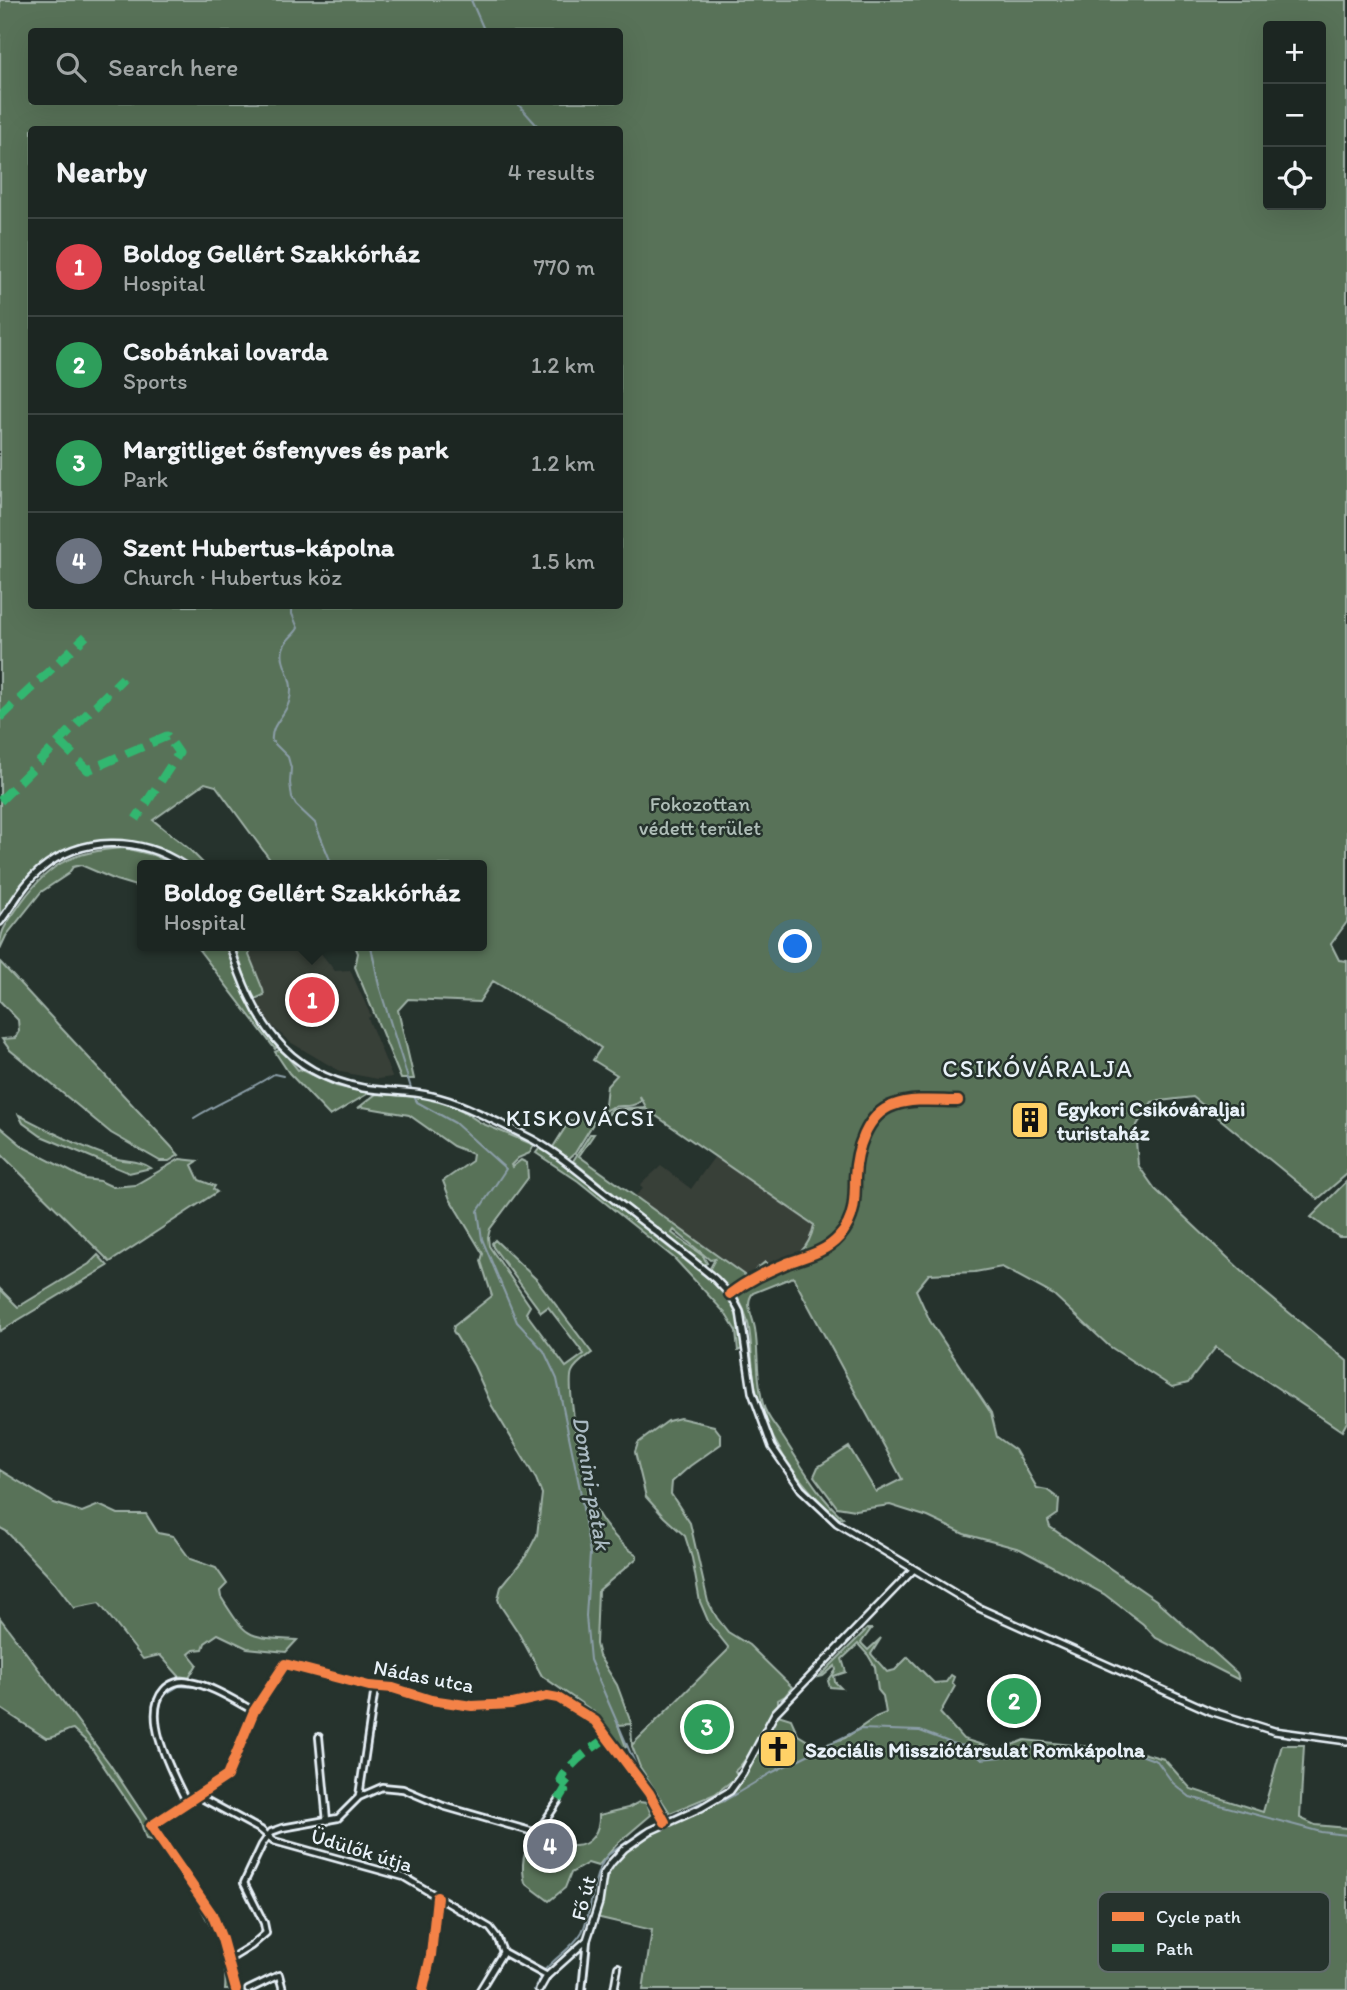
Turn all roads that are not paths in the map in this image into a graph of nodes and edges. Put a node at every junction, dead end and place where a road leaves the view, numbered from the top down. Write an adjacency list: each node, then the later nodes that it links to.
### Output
1 (174, 860): 2 (main road)
2 (0, 922)
3 (232, 951): 5 (main road)
4 (958, 1101): 5 (street)
5 (730, 1294): 6 (main road)
6 (913, 1570): 10 (main road); 16 (main road, Fő út)
7 (376, 1688): 8 (street, Nádas utca); 12 (street); 16 (street, Nádas utca)
8 (254, 1711): 11 (street); 14 (street)
9 (319, 1737): 15 (street)
10 (1347, 1741)
11 (198, 1796): 14 (street); 17 (street, Üdülők útja)
12 (359, 1797): 13 (street); 15 (street)
13 (559, 1800)
14 (187, 1802): 21 (street)
15 (327, 1821): 17 (street)
16 (665, 1822): 19 (main road, Fő út)
17 (268, 1835): 18 (street, Üdülők útja); 21 (street)
18 (437, 1897): 20 (street, Üdülők útja); 27 (street)
19 (587, 1940): 23 (main road, Fő út); 30 (street)
20 (503, 1952): 23 (street, Üdülők útja); 28 (street)
21 (228, 1960): 24 (street)
22 (618, 1967): 31 (street)
23 (544, 1974): 29 (main road, Fő út)
24 (236, 1990)
25 (248, 1990): 26 (street)
26 (284, 1990)
27 (423, 1990)
28 (480, 1990)
29 (539, 1990)
30 (582, 1990)
31 (614, 1990)

